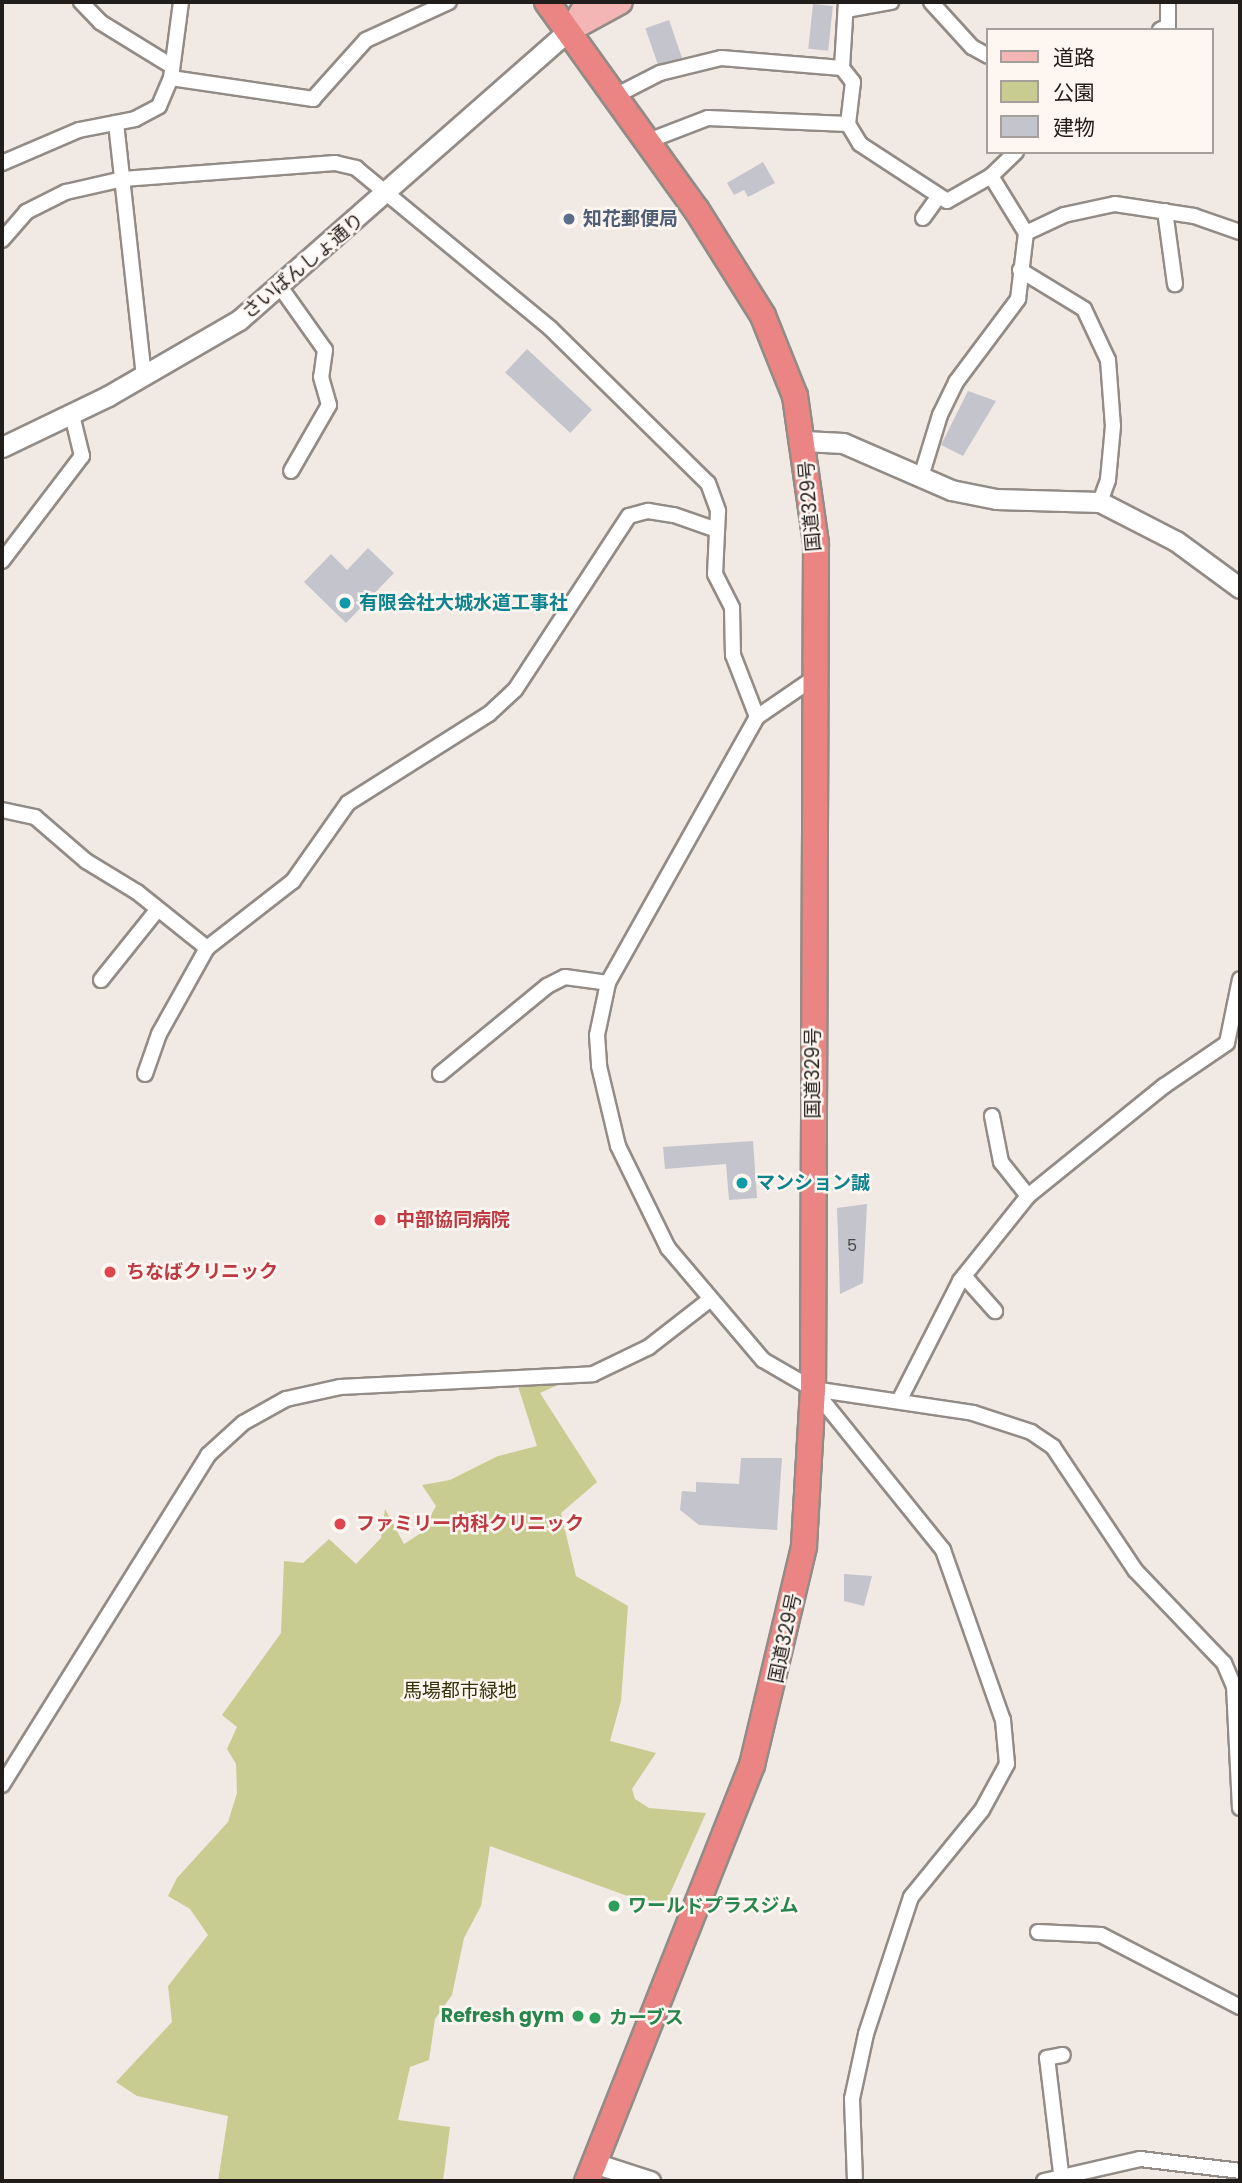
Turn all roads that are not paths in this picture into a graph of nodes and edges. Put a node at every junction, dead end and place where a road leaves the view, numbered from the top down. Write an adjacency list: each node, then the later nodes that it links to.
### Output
1 (81, 2): 15 (street)
2 (181, 2): 15 (street)
3 (449, 2): 15 (street)
4 (547, 2): 12 (highway, 国道329号)
5 (586, 2): 12 (main road)
6 (621, 2): 12 (main road)
7 (891, 2): 10 (street)
8 (931, 2): 13 (street)
9 (1168, 2): 11 (street)
10 (846, 6): 14 (street)
11 (1164, 28)
12 (568, 31): 16 (highway, 国道329号); 24 (main road, さいばんしょ通り)
13 (986, 55)
14 (842, 68): 16 (street); 18 (street)
15 (171, 71): 17 (street)
16 (615, 96): 19 (highway, 国道329号)
17 (116, 123): 21 (street); 23 (street)
18 (848, 124): 19 (street); 25 (street)
19 (648, 141): 36 (highway, 国道329号)
20 (1014, 154): 22 (street)
21 (2, 163)
22 (991, 176): 25 (street); 29 (street)
23 (122, 179): 24 (street); 30 (street); 34 (street)
24 (385, 196): 33 (main road, さいばんしょ通り); 41 (street)
25 (938, 197): 27 (street)
26 (1166, 211): 28 (street); 29 (street); 32 (street)
27 (923, 218)
28 (1240, 232)
29 (1026, 233): 31 (street)
30 (2, 240)
31 (1020, 270): 39 (street); 40 (street)
32 (1175, 284)
33 (281, 288): 34 (main road, さいばんしょ通り); 38 (street)
34 (144, 377): 35 (main road, さいばんしょ通り)
35 (72, 415): 37 (main road, さいばんしょ通り); 42 (street)
36 (804, 441): 39 (main road); 44 (highway, 国道329号)
37 (2, 447)
38 (291, 471)
39 (921, 477): 40 (main road)
40 (1100, 502): 43 (main road)
41 (714, 529): 45 (street); 48 (street)
42 (2, 561)
43 (1240, 588)
44 (811, 680): 45 (street); 59 (highway, 国道329号)
45 (757, 717): 51 (street)
46 (2, 810): 47 (street)
47 (157, 910): 48 (street); 50 (street)
48 (207, 948): 52 (street)
49 (1240, 979): 55 (street)
50 (101, 981)
51 (608, 983): 53 (street); 57 (street)
52 (145, 1074)
53 (440, 1074)
54 (992, 1115): 55 (street)
55 (1028, 1196): 56 (street)
56 (964, 1276): 58 (street); 60 (street)
57 (708, 1301): 59 (street); 61 (street)
58 (995, 1311)
59 (813, 1389): 60 (street); 67 (highway, 国道329号); 70 (street)
60 (900, 1399): 62 (street)
61 (2, 1785)
62 (1240, 1808)
63 (1038, 1932): 64 (street)
64 (1240, 2007)
65 (1063, 2055): 68 (street)
66 (1240, 2171): 68 (street)
67 (590, 2172): 69 (main road)
68 (1062, 2174): 71 (street)
69 (650, 2181)
70 (855, 2181)
71 (1044, 2181)

